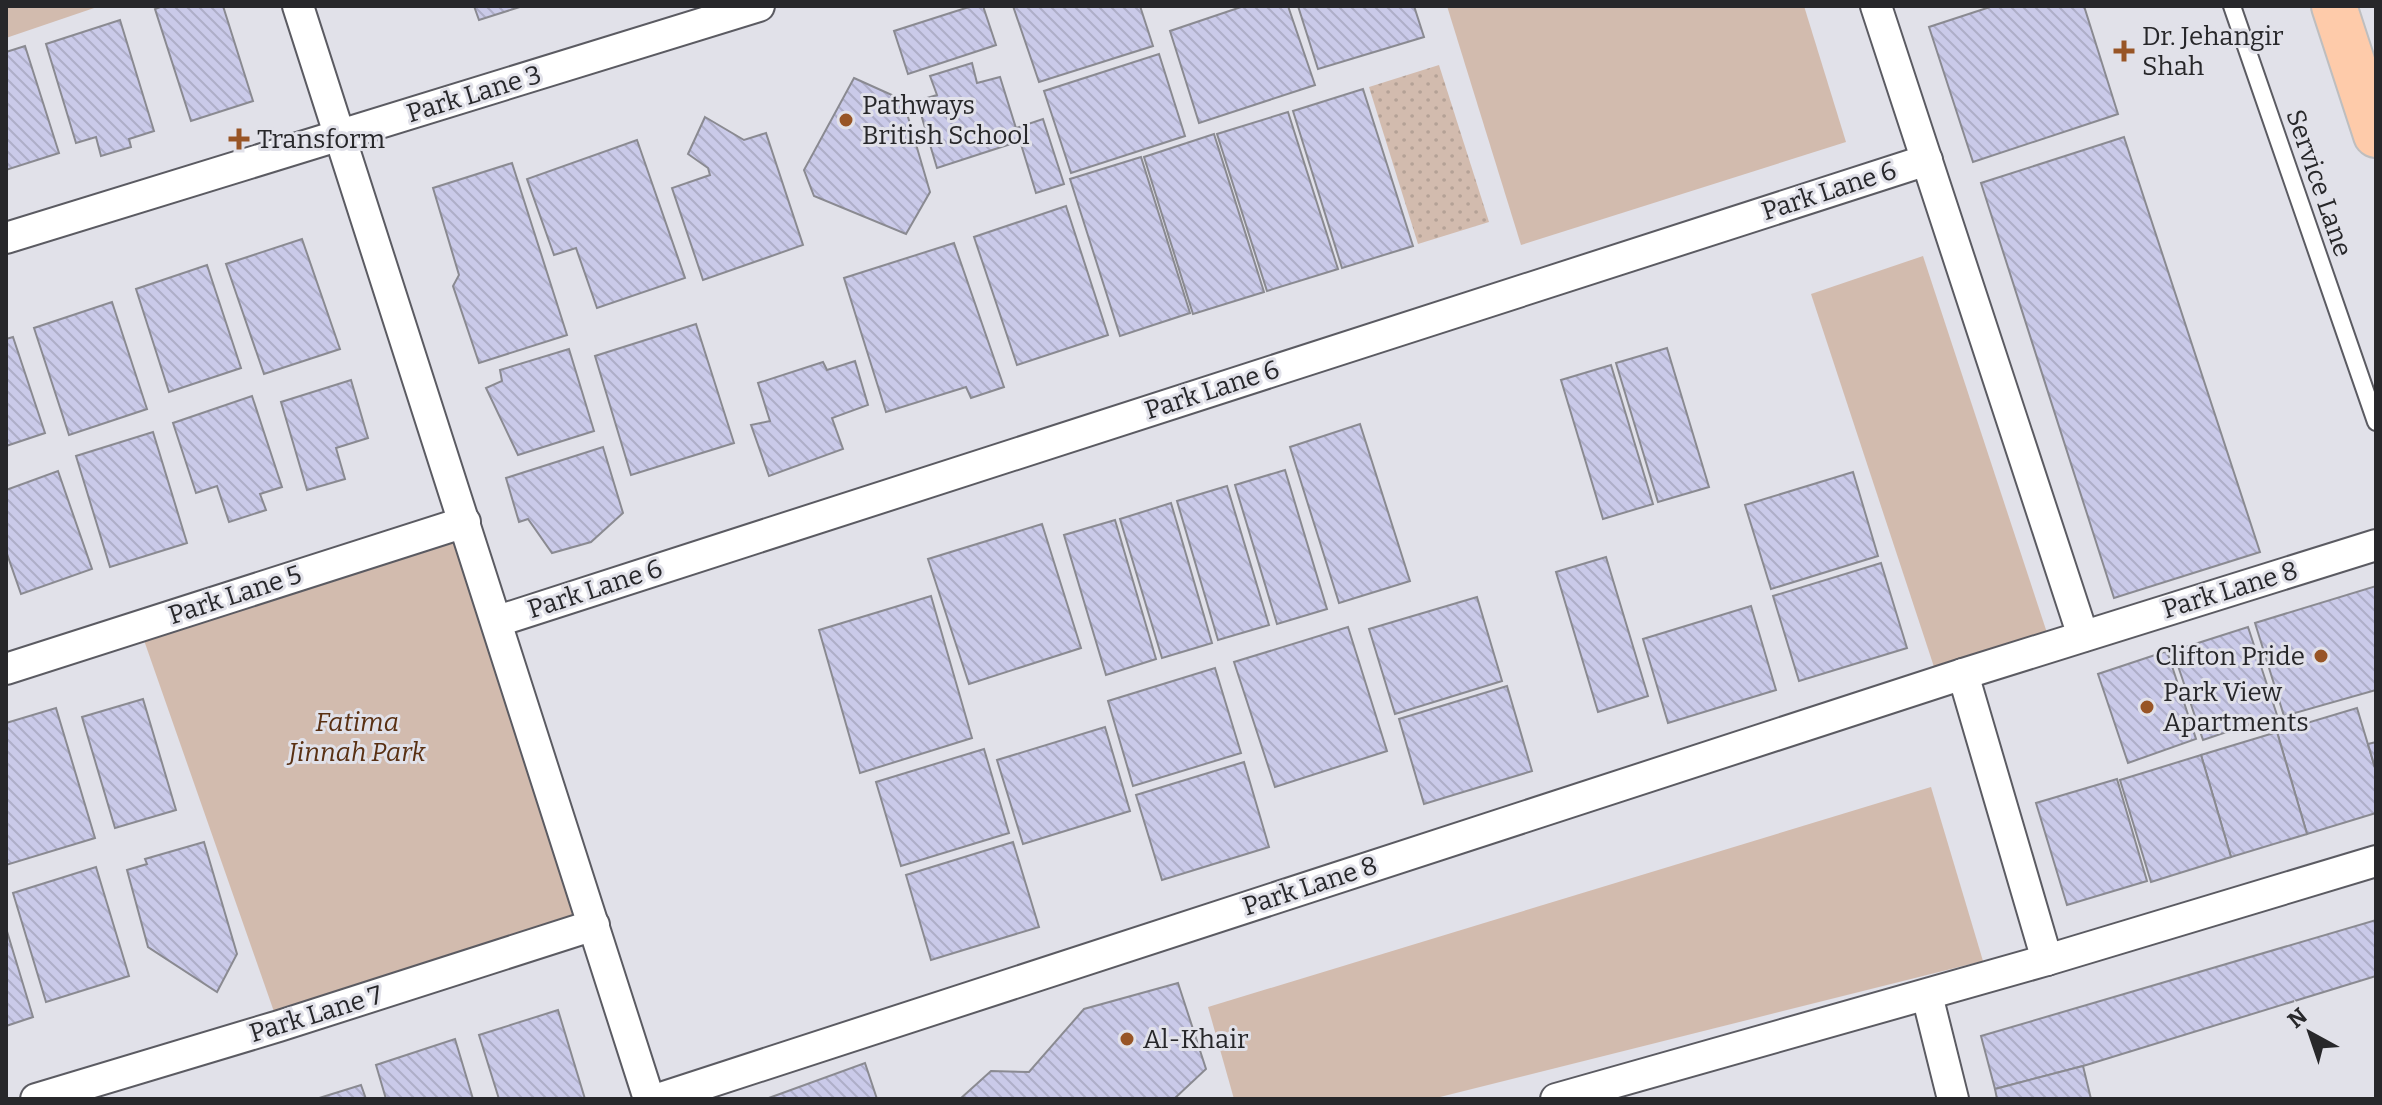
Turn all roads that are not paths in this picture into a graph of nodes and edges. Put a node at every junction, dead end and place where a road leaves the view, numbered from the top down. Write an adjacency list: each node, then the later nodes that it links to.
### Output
1 (298, 6): 6 (street)
2 (759, 6): 6 (street, Park Lane 3)
3 (1876, 6): 8 (street)
4 (2232, 6): 10 (lane, Service Lane)
5 (2334, 6): 7 (main road)
6 (340, 135): 9 (street, Park Lane 3); 11 (street)
7 (2376, 135)
8 (1927, 160): 13 (street, Park Lane 6); 14 (street)
9 (6, 238)
10 (2376, 422)
11 (465, 522): 13 (street); 15 (street, Park Lane 5)
12 (2376, 545): 14 (street, Park Lane 8)
13 (498, 621): 18 (street)
14 (2083, 636): 16 (street, Park Lane 8)
15 (6, 669)
16 (1963, 674): 19 (street); 23 (street, Park Lane 8)
17 (2376, 861): 19 (street)
18 (594, 925): 21 (street, Park Lane 7); 22 (street)
19 (2047, 960): 20 (street)
20 (1927, 995): 24 (street); 25 (street)
21 (36, 1099)
22 (649, 1099)
23 (658, 1099)
24 (1556, 1099)
25 (1953, 1099)

